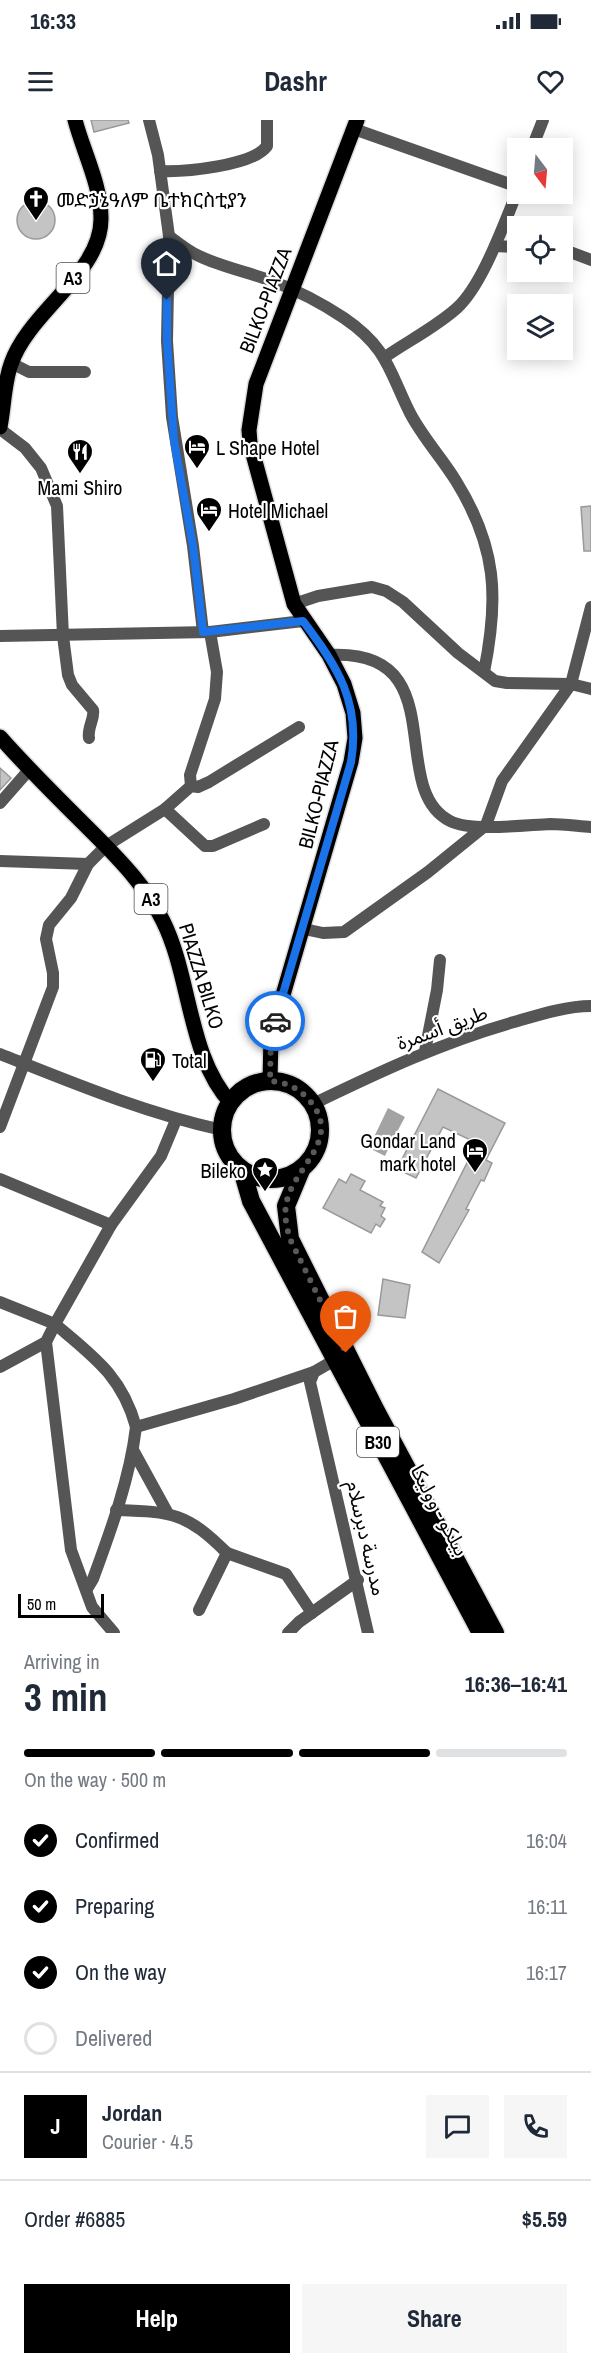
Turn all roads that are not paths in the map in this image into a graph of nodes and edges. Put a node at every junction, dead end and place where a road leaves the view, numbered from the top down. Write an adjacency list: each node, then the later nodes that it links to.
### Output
1 (75, 120): 17 (main road, A3)
2 (149, 120): 7 (street)
3 (267, 120): 7 (street)
4 (543, 120): 6 (street)
5 (356, 124): 8 (street); 15 (main road, BILKO-PIAZZA)
6 (536, 138)
7 (160, 171): 10 (street)
8 (507, 184)
9 (512, 204): 11 (street)
10 (169, 236): 15 (street); 23 (street)
11 (495, 246): 12 (street); 16 (street)
12 (507, 247)
13 (573, 253): 14 (street)
14 (591, 260)
15 (291, 289): 16 (street); 20 (main road, BILKO-PIAZZA)
16 (385, 357): 28 (street)
17 (11, 363): 18 (street); 19 (main road, A3)
18 (84, 372)
19 (0, 428): 25 (street)
20 (294, 604): 22 (main road, BILKO-PIAZZA); 28 (street)
21 (591, 607): 26 (street)
22 (303, 621): 23 (street); 27 (main road, BILKO-PIAZZA)
23 (207, 632): 25 (street); 35 (street)
24 (0, 636): 25 (street)
25 (63, 636): 33 (street)
26 (586, 648): 29 (street)
27 (329, 655): 39 (street); 44 (main road, BILKO-PIAZZA)
28 (484, 672): 29 (street)
29 (571, 684): 30 (street); 39 (street)
30 (591, 689)
31 (299, 727): 35 (street)
32 (0, 736): 34 (main road, PIAZZA BILKO / A3)
33 (89, 738)
34 (29, 770): 36 (street); 41 (main road, PIAZZA BILKO / A3)
35 (190, 786): 37 (street)
36 (0, 803)
37 (165, 809): 38 (street); 41 (street)
38 (264, 824)
39 (486, 825): 40 (street); 44 (street)
40 (591, 827)
41 (106, 846): 43 (street); 51 (main road, PIAZZA BILKO / A3)
42 (0, 861): 43 (street)
43 (88, 864): 49 (street)
44 (304, 929): 50 (main road, BILKO-PIAZZA)
45 (440, 960): 47 (street)
46 (591, 1006): 47 (street, طريق أسمرة)
47 (425, 1051): 52 (street, طريق أسمرة)
48 (0, 1054): 49 (street)
49 (25, 1064): 53 (street); 54 (street)
50 (270, 1081): 51 (highway); 52 (highway)
51 (231, 1103): 55 (highway)
52 (313, 1104): 57 (highway)
53 (176, 1120): 55 (street); 59 (street)
54 (0, 1127)
55 (222, 1130): 56 (highway)
56 (242, 1170): 57 (highway); 61 (highway, بيلكو - ووليكا / B30)
57 (301, 1170): 61 (highway, B30)
58 (0, 1179): 59 (street)
59 (111, 1225): 62 (street)
60 (0, 1302): 62 (street)
61 (322, 1317): 64 (highway, بيلكو - ووليكا / B30)
62 (55, 1324): 63 (street); 67 (street)
63 (46, 1342): 65 (street); 73 (street)
64 (341, 1356): 66 (street); 74 (highway, بيلكو - ووليكا / B30)
65 (0, 1367)
66 (314, 1372): 67 (street); 72 (street, مدرسة دبرسلام)
67 (136, 1427): 68 (street)
68 (133, 1450): 69 (street); 70 (street)
69 (117, 1510): 70 (street); 73 (street)
70 (167, 1512): 71 (street)
71 (227, 1553): 75 (street); 76 (street)
72 (357, 1580): 76 (street); 79 (street, مدرسة دبرسلام)
73 (87, 1589): 77 (street)
74 (467, 1594): 80 (highway, بيلكو - ووليكا / B30); 81 (highway, B30)
75 (199, 1610)
76 (312, 1613): 78 (street)
77 (114, 1633)
78 (288, 1633)
79 (368, 1633)
80 (481, 1633)
81 (495, 1633)

